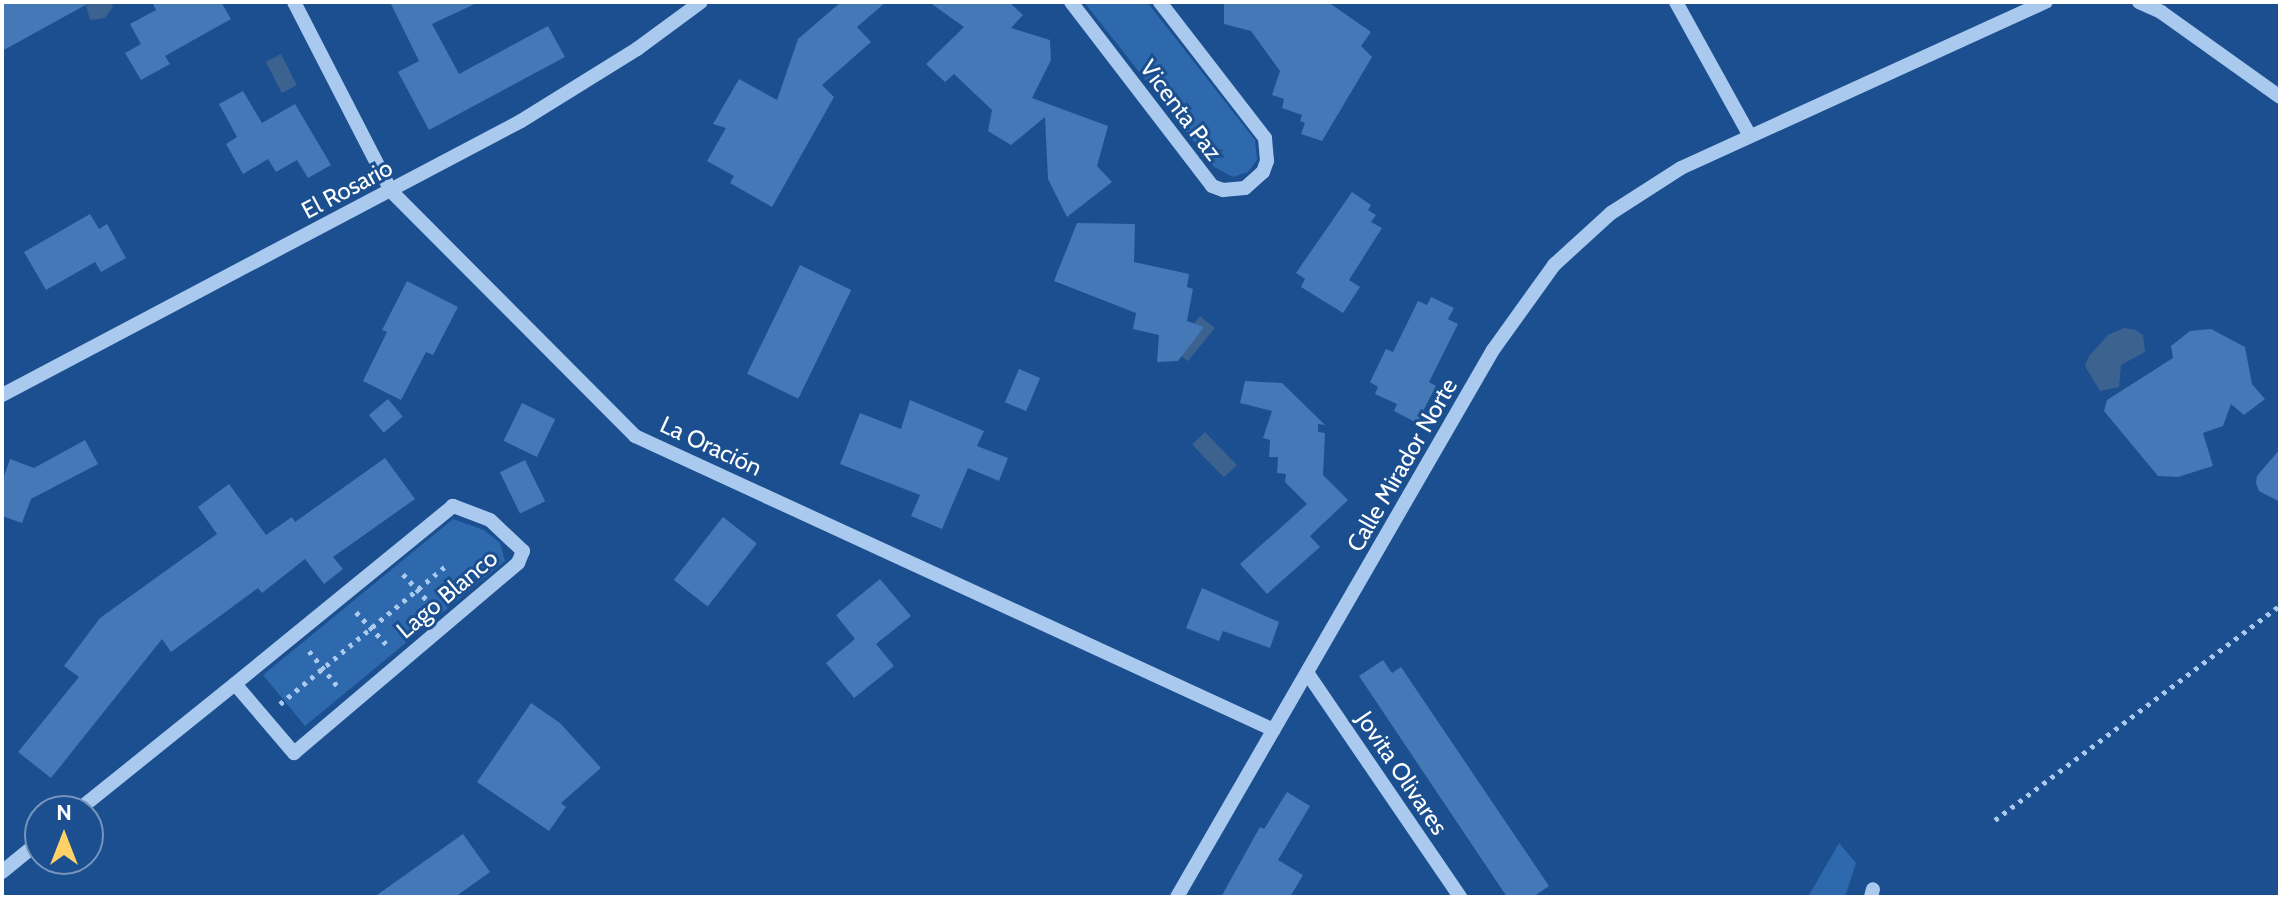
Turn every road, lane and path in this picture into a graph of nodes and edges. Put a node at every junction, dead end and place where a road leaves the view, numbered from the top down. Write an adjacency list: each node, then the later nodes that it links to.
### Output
1 (294, 2): 10 (street, La Oración)
2 (701, 2): 10 (street, El Rosario)
3 (1071, 2): 4 (street, Vicenta Paz)
4 (1160, 2)
5 (1676, 2): 9 (street)
6 (2046, 2): 9 (street, Calle Mirador Norte)
7 (2139, 2): 8 (street)
8 (2280, 97)
9 (1750, 136): 22 (street, Calle Mirador Norte)
10 (391, 191): 11 (street, El Rosario); 26 (street, La Oración)
11 (2, 395)
12 (389, 558): 14 (path); 15 (street, Lago Blanco); 17 (street, Lago Blanco)
13 (448, 564): 14 (path)
14 (417, 590): 17 (path); 18 (path)
15 (342, 597): 18 (path); 19 (street, Lago Blanco)
16 (2280, 605): 28 (path)
17 (447, 623): 20 (street, Lago Blanco)
18 (371, 628): 20 (path); 21 (path)
19 (296, 635): 21 (path); 23 (street, Lago Blanco)
20 (402, 661): 24 (street, Lago Blanco)
21 (323, 668): 24 (path); 25 (path)
22 (1308, 674): 26 (street, Calle Mirador Norte); 32 (street, Jovita Olivares)
23 (235, 684): 25 (street, Lago Blanco); 27 (street, Lago Blanco)
24 (352, 703): 25 (street, Lago Blanco)
25 (264, 718)
26 (1274, 730): 31 (street, Calle Mirador Norte)
27 (97, 795)
28 (1995, 820)
29 (24, 854): 30 (street)
30 (2, 872)
31 (1177, 897)
32 (1460, 897)

